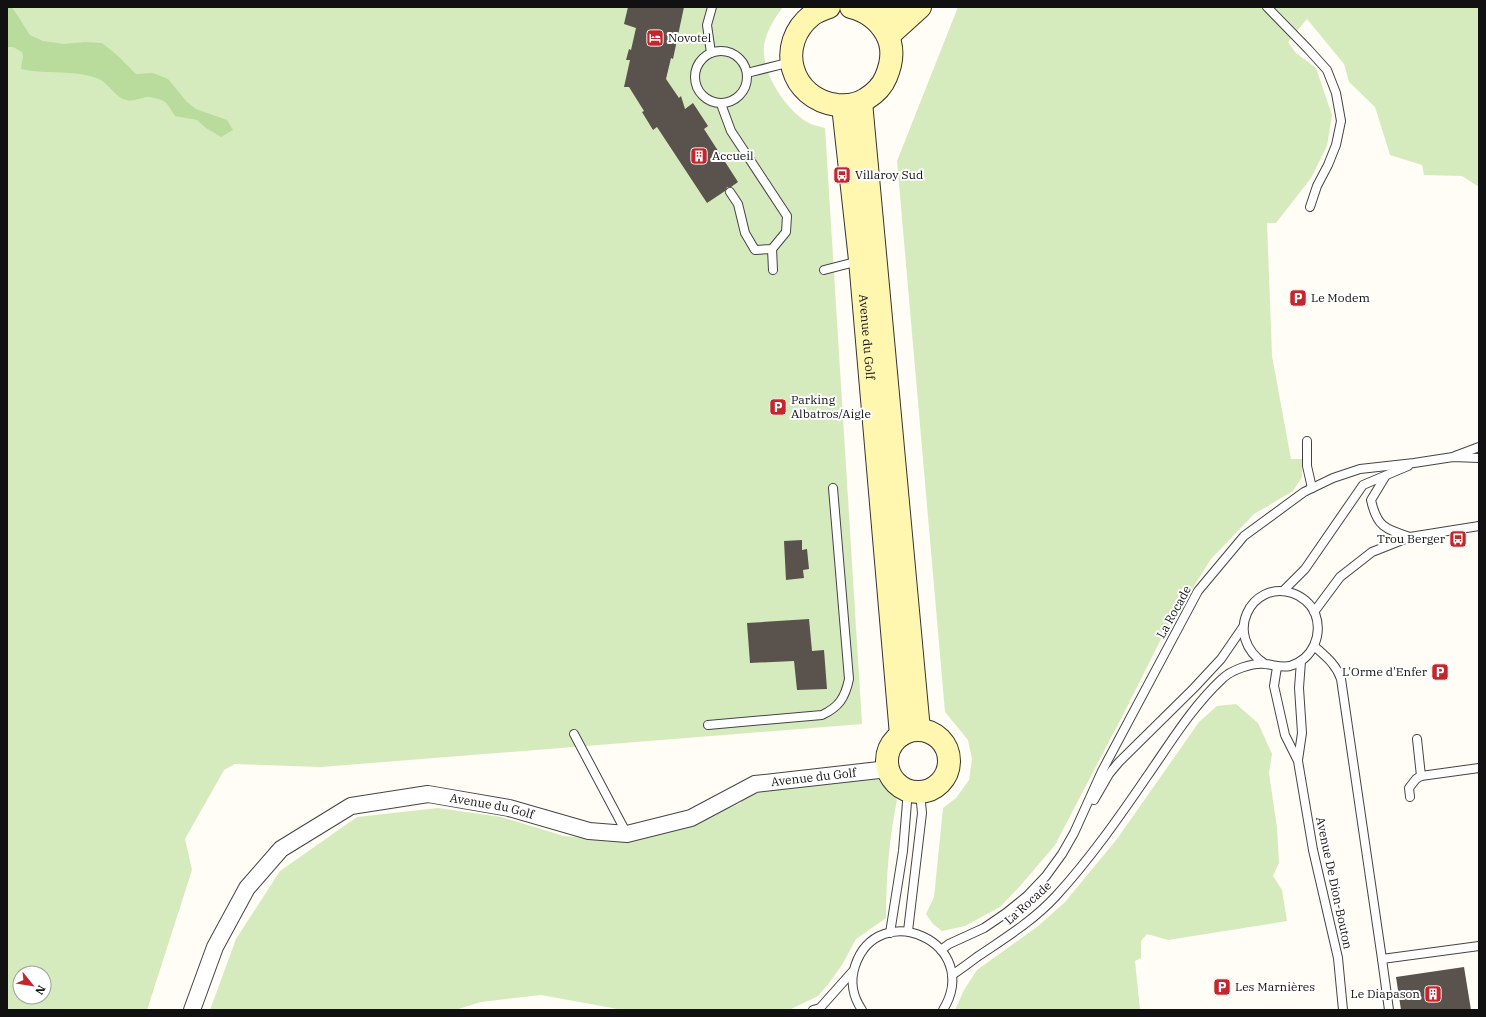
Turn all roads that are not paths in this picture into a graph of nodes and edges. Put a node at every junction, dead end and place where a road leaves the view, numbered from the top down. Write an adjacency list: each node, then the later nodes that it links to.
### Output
1 (712, 7): 7 (lane)
2 (829, 7): 8 (street)
3 (851, 7): 6 (street)
4 (920, 7): 6 (street)
5 (1267, 7): 13 (lane)
6 (886, 21): 11 (street)
7 (711, 53): 9 (lane); 10 (lane)
8 (791, 62): 9 (lane); 11 (street)
9 (747, 73): 10 (lane)
10 (721, 104): 14 (lane)
11 (852, 104): 15 (street, Avenue du Golf); 36 (street, Avenue du Golf)
12 (730, 192): 14 (lane)
13 (1310, 207)
14 (772, 249): 16 (lane)
15 (860, 260): 17 (lane); 36 (street, Avenue du Golf)
16 (773, 270)
17 (824, 270)
18 (1307, 441): 25 (lane)
19 (1479, 447): 20 (lane, La Rocade)
20 (1453, 457): 21 (lane, La Rocade); 22 (lane, La Rocade)
21 (1479, 458)
22 (1414, 463): 23 (lane, La Rocade); 25 (lane, La Rocade)
23 (1386, 476): 27 (lane); 28 (lane, La Rocade)
24 (834, 488): 35 (lane)
25 (1312, 488): 45 (lane, La Rocade)
26 (1479, 526): 27 (lane)
27 (1410, 537): 29 (lane)
28 (1283, 592): 29 (lane); 30 (lane)
29 (1314, 612): 31 (lane)
30 (1243, 627): 33 (lane); 45 (lane, La Rocade)
31 (1314, 646): 32 (lane); 51 (lane)
32 (1301, 661): 34 (lane); 39 (lane, Avenue De Dion-Bouton)
33 (1265, 664): 34 (lane); 53 (lane, La Rocade)
34 (1277, 667): 39 (lane, Avenue De Dion-Bouton)
35 (708, 725)
36 (910, 732): 41 (street); 43 (street)
37 (574, 734): 46 (lane)
38 (1417, 739): 42 (lane)
39 (1298, 761): 58 (lane, Avenue De Dion-Bouton)
40 (1479, 768): 42 (lane)
41 (888, 769): 43 (street); 46 (street, Avenue du Golf)
42 (1421, 776): 44 (lane)
43 (914, 791): 47 (lane); 48 (lane)
44 (1410, 797)
45 (1074, 833): 50 (lane, La Rocade)
46 (627, 834): 54 (street, Avenue du Golf)
47 (908, 931): 48 (lane); 50 (lane)
48 (890, 933): 52 (lane)
49 (1479, 946): 51 (lane)
50 (941, 950): 53 (lane)
51 (1382, 959): 59 (lane)
52 (853, 971): 55 (lane); 56 (lane)
53 (952, 975): 57 (lane)
54 (192, 1010)
55 (813, 1010)
56 (862, 1010)
57 (943, 1010)
58 (1343, 1010)
59 (1389, 1010)

